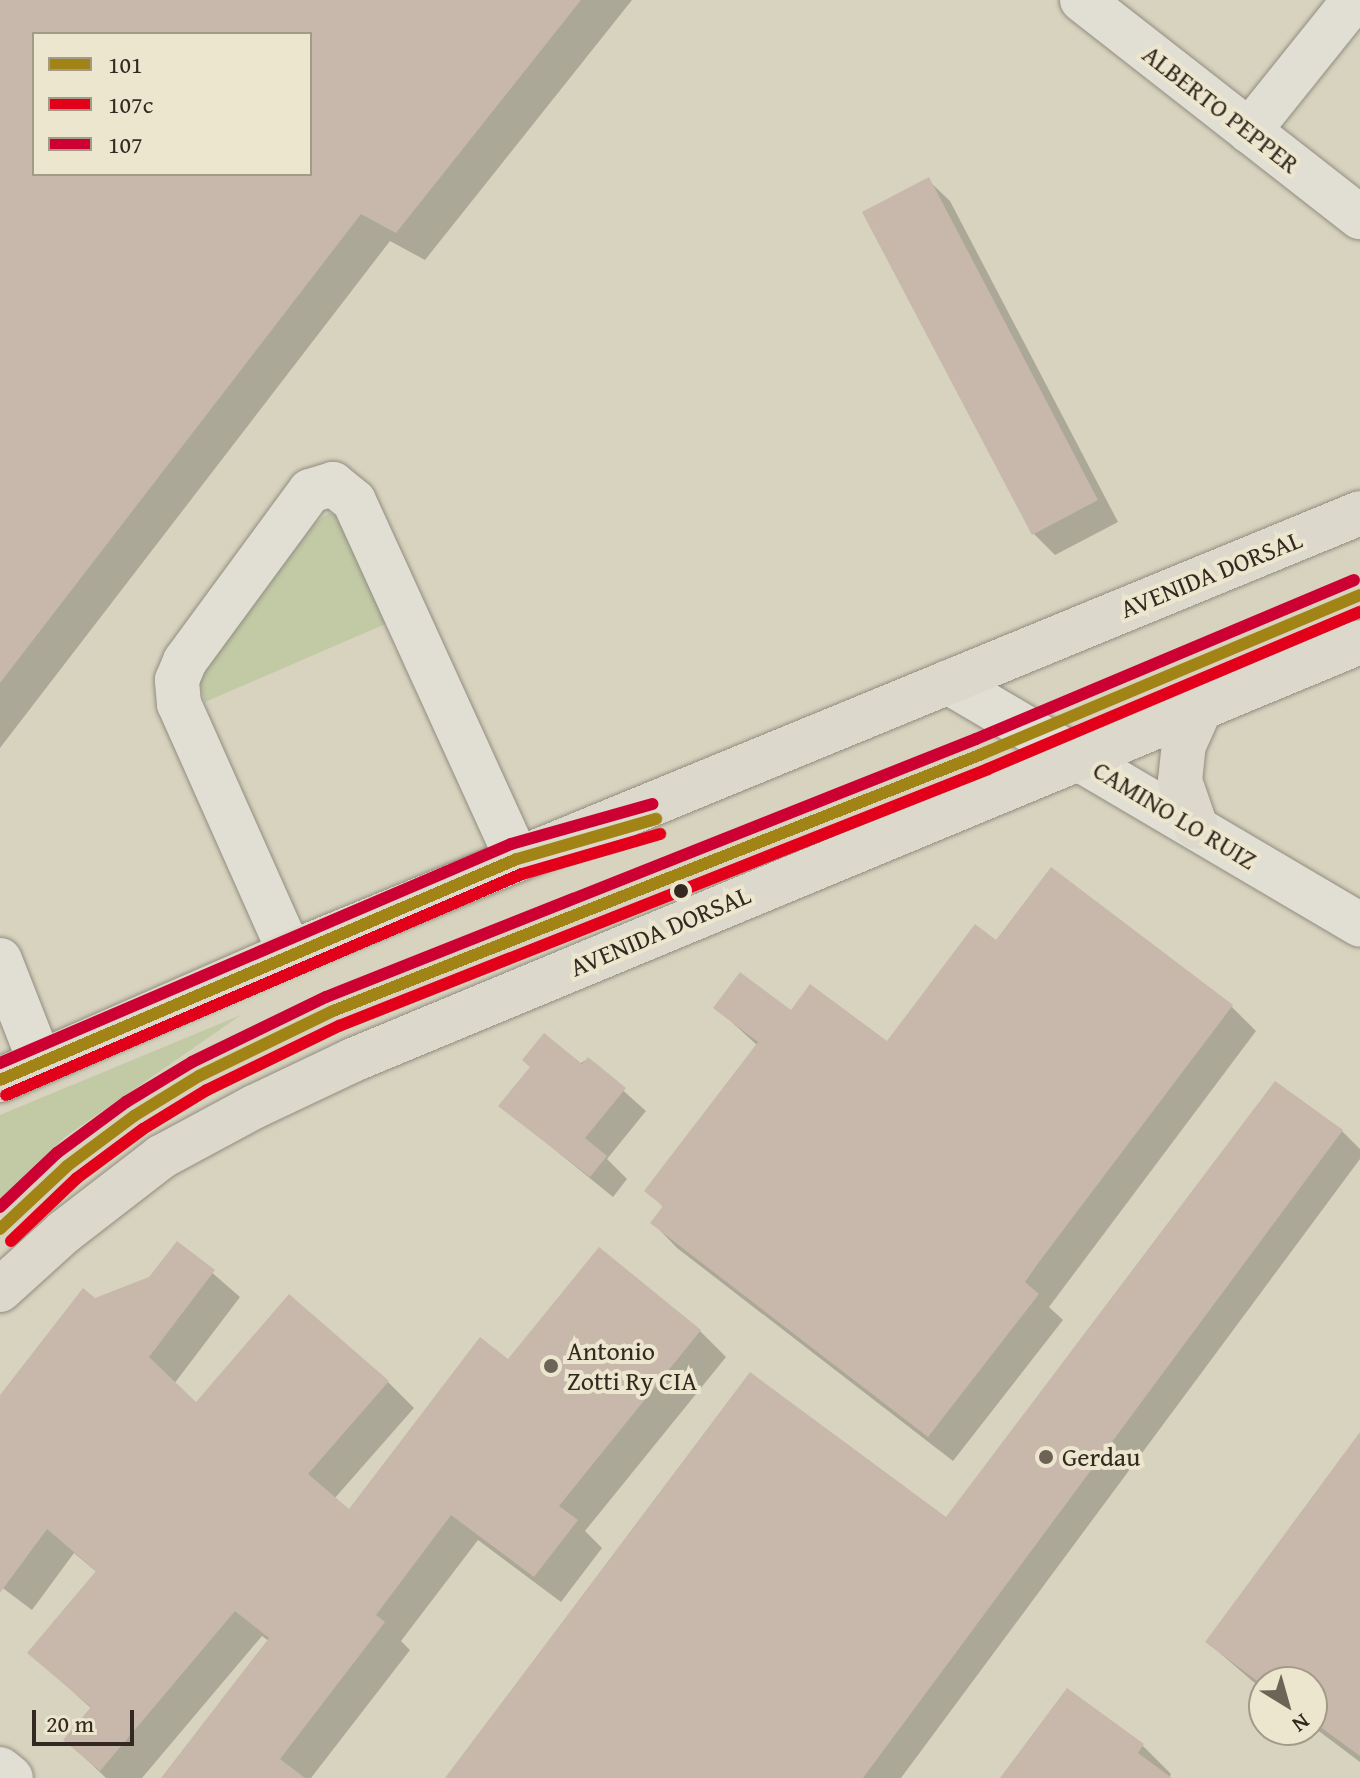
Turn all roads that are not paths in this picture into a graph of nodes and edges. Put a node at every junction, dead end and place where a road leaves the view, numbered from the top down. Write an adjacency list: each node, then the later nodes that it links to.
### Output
1 (1082, 0): 3 (street, ALBERTO PEPPER)
2 (1354, 0): 3 (street)
3 (1249, 131): 4 (street, ALBERTO PEPPER)
4 (1360, 217)
5 (1360, 513): 7 (main road, AVENIDA DORSAL)
6 (1360, 642): 8 (main road, AVENIDA DORSAL)
7 (948, 682): 9 (street, CAMINO LO RUIZ); 11 (main road, AVENIDA DORSAL)
8 (1201, 707): 9 (main road, AVENIDA DORSAL); 10 (main road)
9 (1079, 758): 10 (street, CAMINO LO RUIZ); 17 (main road, AVENIDA DORSAL)
10 (1196, 827): 12 (street, CAMINO LO RUIZ)
11 (517, 859): 13 (main road, AVENIDA DORSAL); 13 (street)
12 (1360, 925)
13 (290, 953): 15 (main road, AVENIDA DORSAL)
14 (0, 960): 15 (street)
15 (40, 1062): 16 (main road, AVENIDA DORSAL)
16 (0, 1080)
17 (0, 1290)
18 (0, 1769): 19 (street)
19 (11, 1778)

